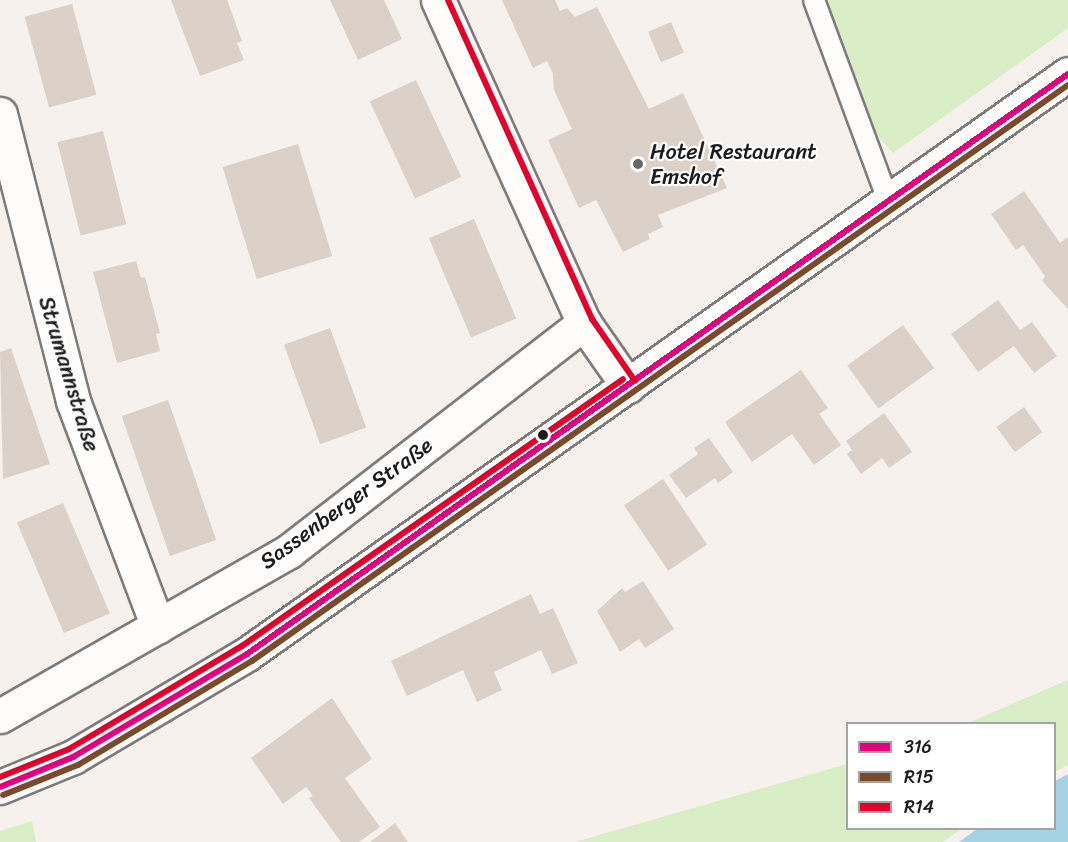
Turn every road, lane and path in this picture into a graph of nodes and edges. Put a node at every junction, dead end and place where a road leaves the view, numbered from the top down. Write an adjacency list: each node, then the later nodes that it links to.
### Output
1 (438, 0): 6 (street)
2 (814, 0): 5 (lane)
3 (1068, 74): 5 (street)
4 (0, 114): 8 (street, Strumannstraße)
5 (889, 203): 7 (street)
6 (584, 323): 7 (street); 8 (street, Sassenberger Straße)
7 (628, 386): 10 (street)
8 (158, 627): 9 (street, Sassenberger Straße)
9 (0, 716)
10 (0, 786)

